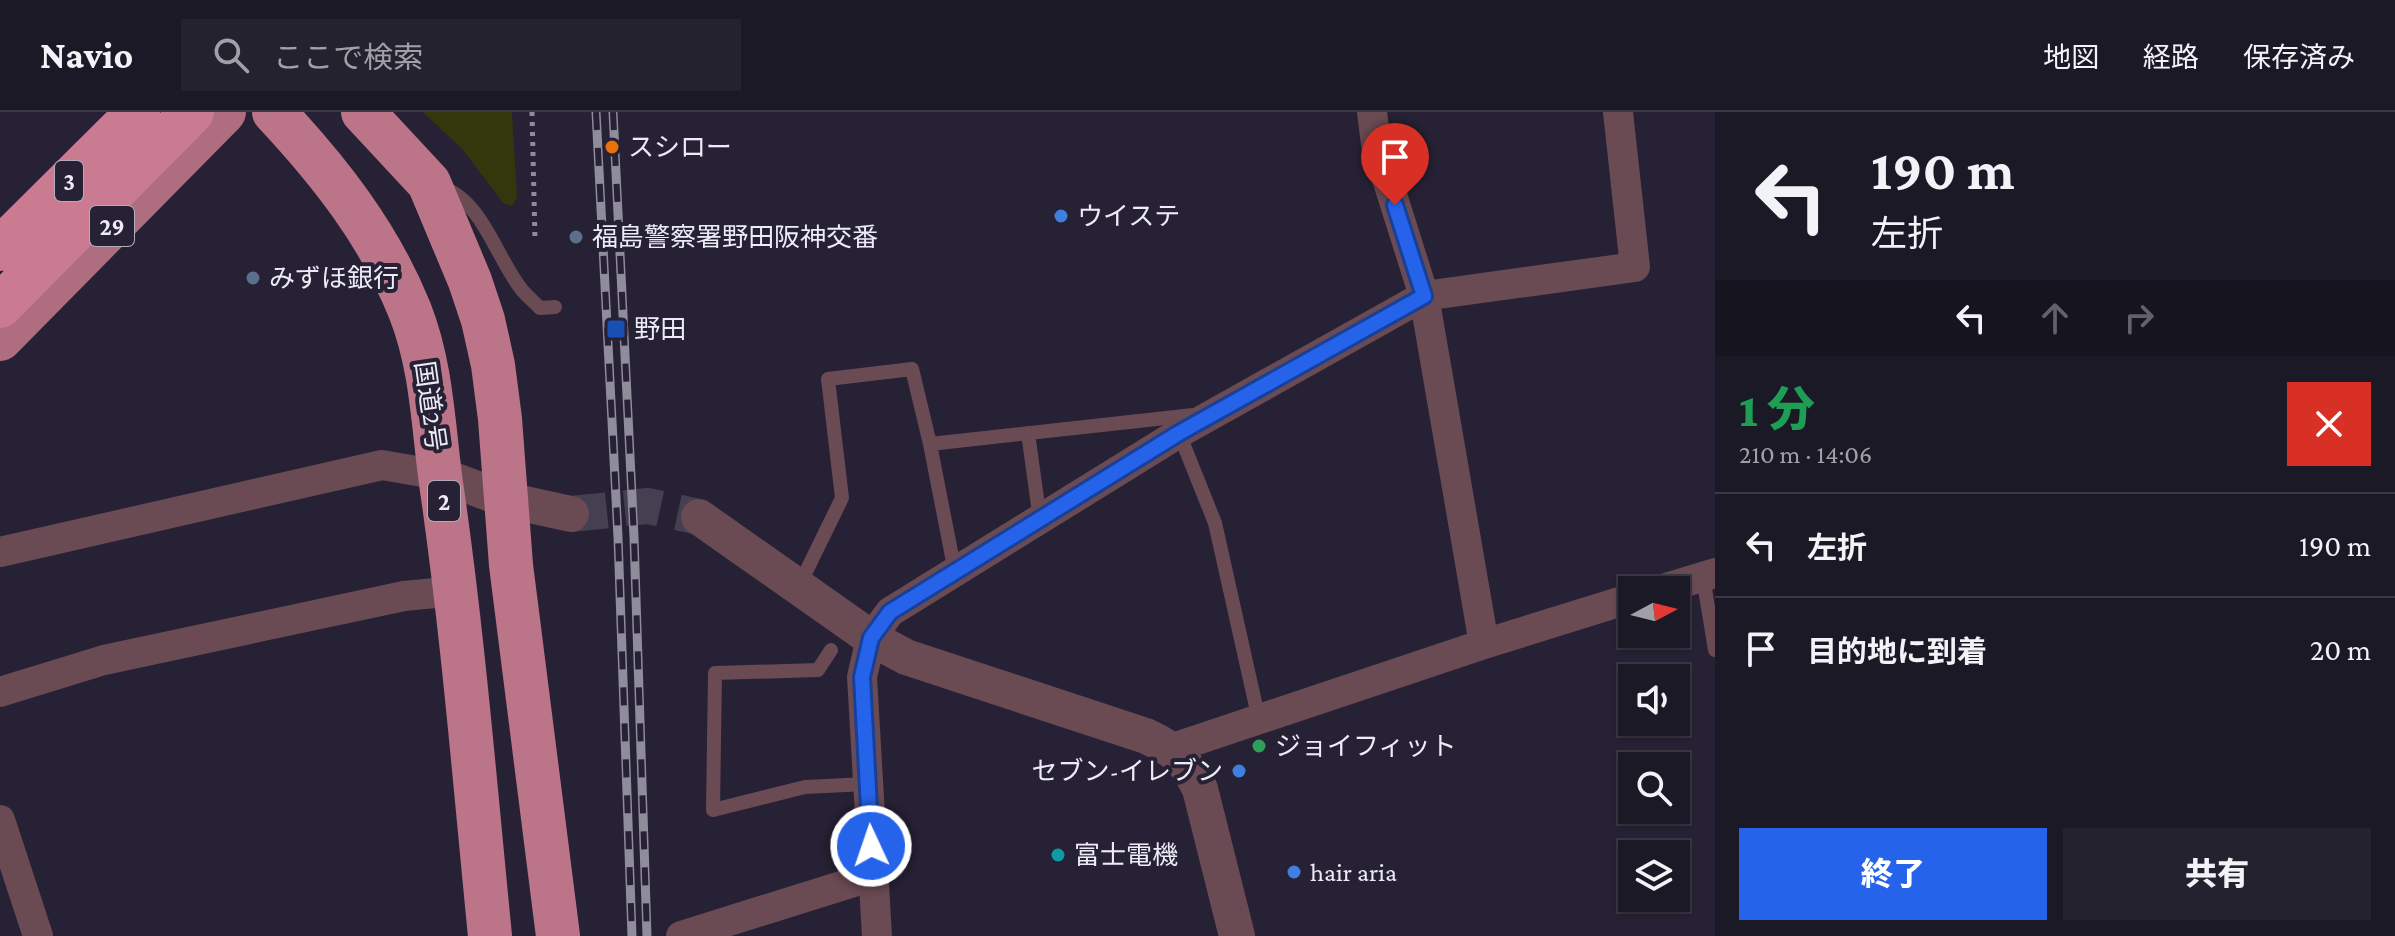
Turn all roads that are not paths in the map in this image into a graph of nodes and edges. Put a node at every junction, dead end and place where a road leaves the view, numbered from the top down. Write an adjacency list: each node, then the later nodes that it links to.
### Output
1 (124, 112): 10 (main road)
2 (138, 112): 11 (highway, 3)
3 (192, 112): 13 (highway, 3)
4 (224, 112): 15 (main road, 29)
5 (274, 112): 20 (highway, 国道2号 / 2)
6 (363, 112): 9 (highway)
7 (1372, 112): 12 (street)
8 (1618, 112): 12 (street)
9 (429, 183): 14 (lane); 21 (highway)
10 (0, 235)
11 (0, 249)
12 (1424, 296): 16 (street); 32 (street)
13 (0, 306)
14 (555, 307)
15 (0, 339)
16 (1213, 413): 17 (lane); 18 (street)
17 (1028, 433): 19 (lane); 24 (lane)
18 (1179, 433): 24 (street); 36 (lane)
19 (930, 444): 26 (lane); 28 (lane)
20 (440, 475): 21 (street); 25 (street); 29 (highway, 国道2号 / 2)
21 (507, 500): 22 (street); 43 (highway)
22 (571, 514)
23 (699, 517): 28 (street)
24 (1040, 521): 26 (street)
25 (0, 552)
26 (955, 572): 31 (street)
27 (1709, 575): 34 (lane)
28 (799, 586): 31 (street)
29 (456, 591): 35 (street); 42 (highway, 国道2号 / 2)
30 (1618, 602): 32 (street)
31 (871, 638): 37 (street); 38 (street)
32 (1484, 644): 36 (street)
33 (831, 650): 38 (lane)
34 (1715, 650)
35 (0, 692)
36 (1259, 720): 37 (street)
37 (1173, 748): 46 (street)
38 (867, 784): 40 (street)
39 (0, 820): 41 (street)
40 (873, 876): 44 (street); 45 (street)
41 (38, 936)
42 (490, 936)
43 (558, 936)
44 (681, 936)
45 (877, 936)
46 (1237, 936)

